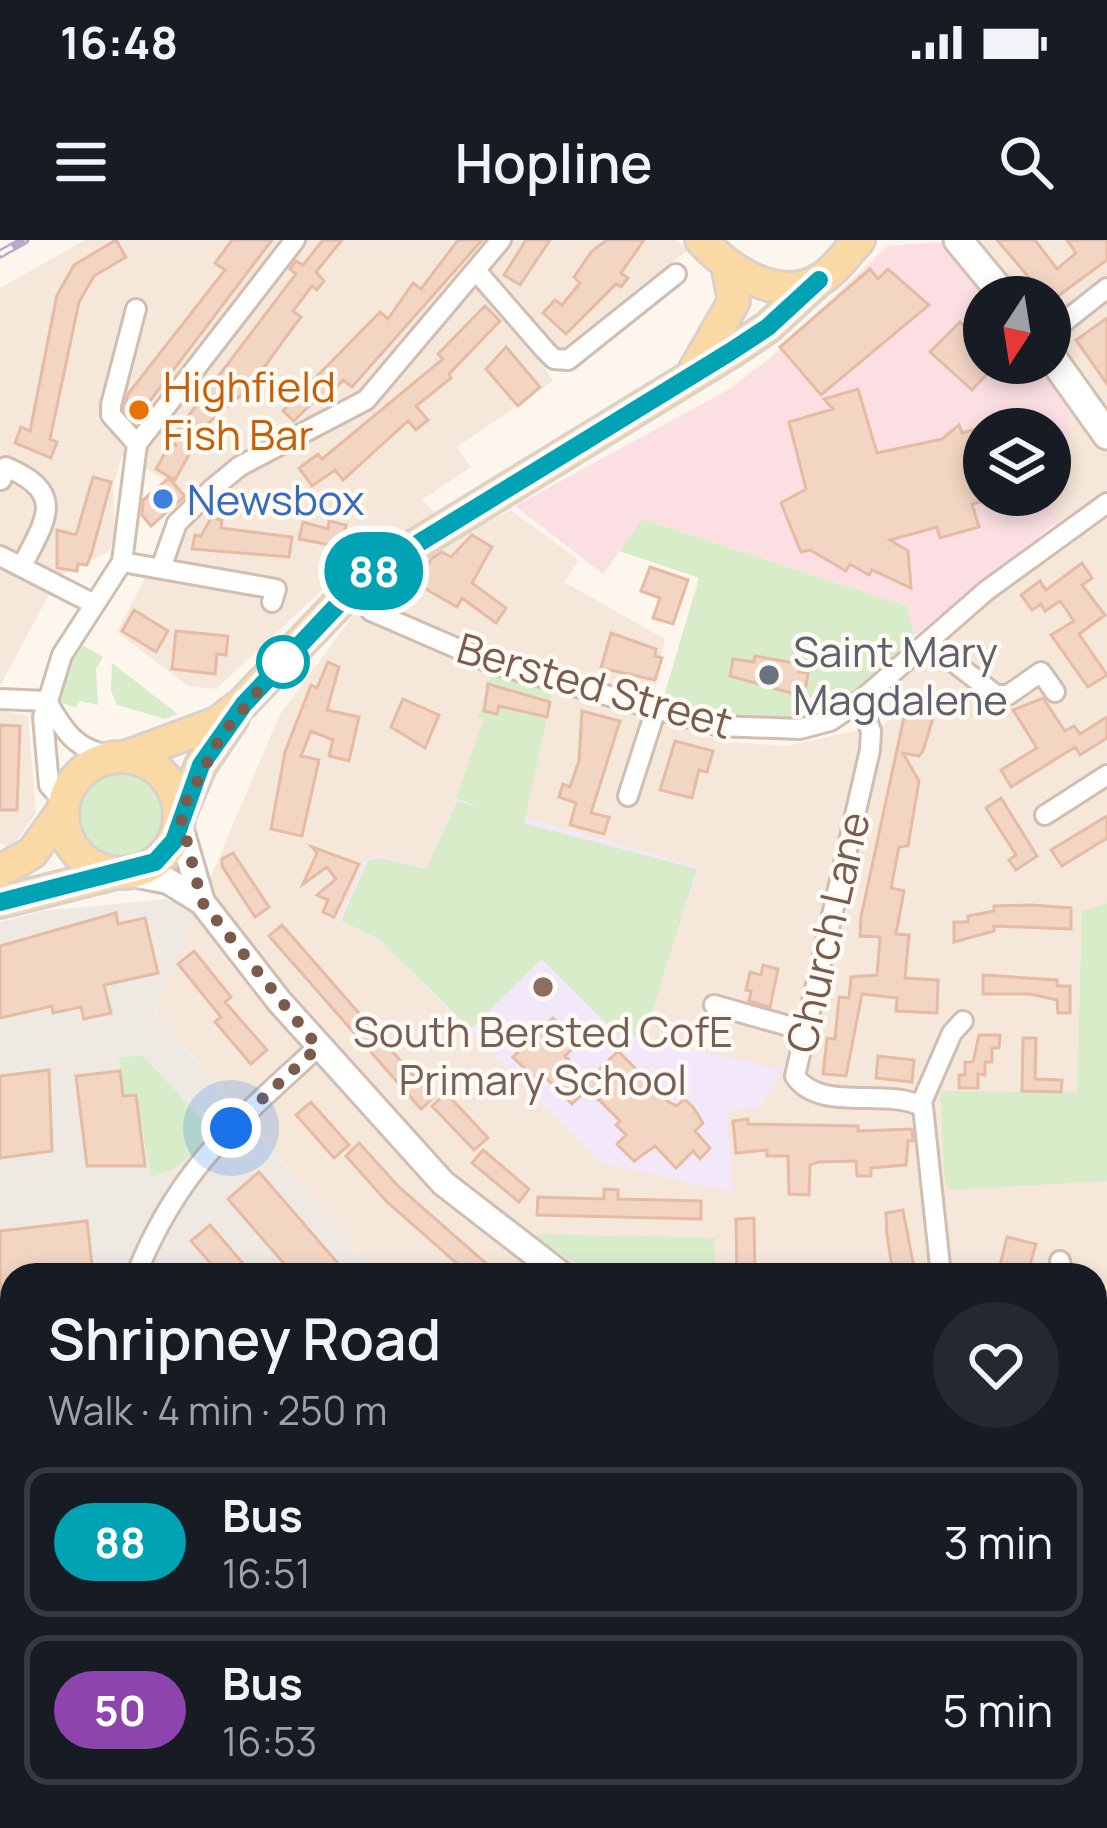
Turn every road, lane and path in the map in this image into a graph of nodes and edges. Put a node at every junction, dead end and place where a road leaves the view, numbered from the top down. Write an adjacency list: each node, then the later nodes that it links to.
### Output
1 (295, 240): 17 (street)
2 (501, 240): 7 (street)
3 (701, 240): 6 (main road)
4 (859, 240): 10 (main road)
5 (959, 240): 9 (main road)
6 (727, 265): 10 (main road); 14 (main road)
7 (478, 273): 8 (street); 23 (street)
8 (676, 274)
9 (988, 276)
10 (819, 280): 14 (main road)
11 (1107, 288): 13 (street)
12 (136, 309): 17 (street)
13 (1071, 316)
14 (691, 376): 32 (main road)
15 (1070, 384): 16 (main road)
16 (1107, 435)
17 (136, 443): 21 (street)
18 (1, 480): 22 (street)
19 (1107, 503): 27 (street, Bersted Street)
20 (0, 556): 22 (street)
21 (122, 562): 23 (street); 25 (street)
22 (22, 566): 25 (street)
23 (161, 568): 24 (street)
24 (272, 602)
25 (94, 604): 30 (street)
26 (371, 611): 33 (street, Bersted Street)
27 (928, 641): 28 (street); 31 (street, Bersted Street)
28 (1054, 692)
29 (0, 700): 30 (street)
30 (47, 700): 34 (street); 37 (street)
31 (860, 701): 33 (street, Bersted Street); 46 (street, Church Lane)
32 (244, 704): 34 (main road); 39 (main road)
33 (656, 709): 36 (street)
34 (122, 757): 37 (main road); 39 (main road)
35 (1107, 775): 38 (street)
36 (628, 796)
37 (64, 806): 40 (main road); 41 (main road)
38 (1045, 814)
39 (179, 818): 41 (main road); 43 (street)
40 (0, 871)
41 (122, 873): 42 (main road); 43 (street)
42 (0, 902)
43 (202, 902): 47 (street)
44 (714, 1006): 46 (street)
45 (964, 1021): 48 (street)
46 (803, 1030): 48 (street, Church Lane)
47 (318, 1047): 49 (street); 50 (street)
48 (921, 1104): 51 (street)
49 (141, 1263)
50 (546, 1263)
51 (939, 1263)

